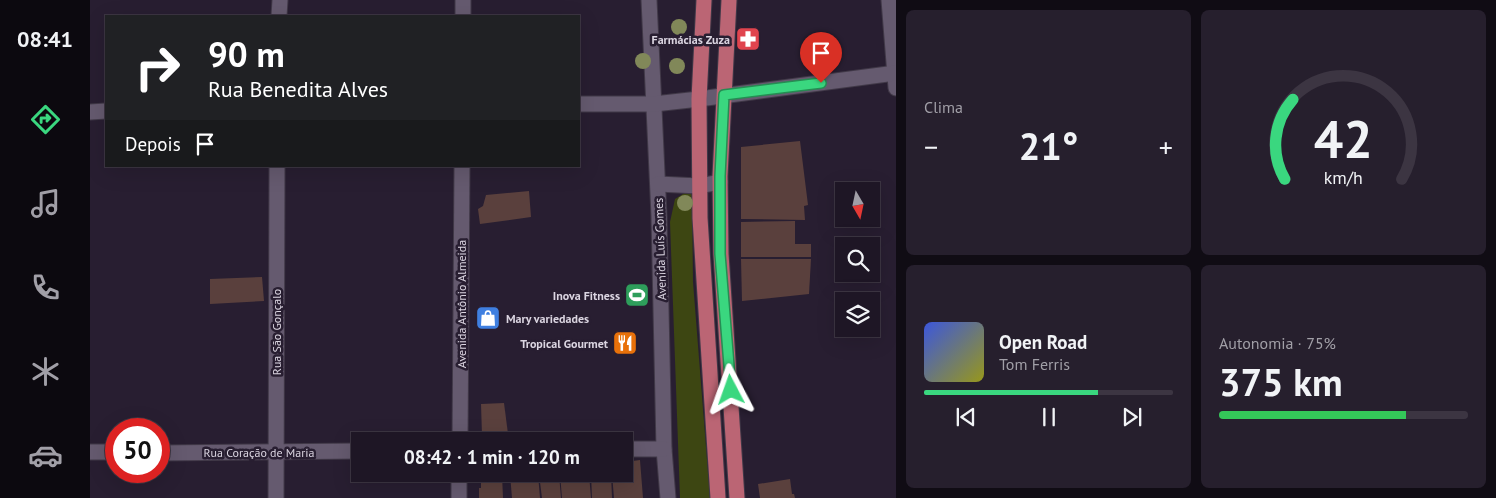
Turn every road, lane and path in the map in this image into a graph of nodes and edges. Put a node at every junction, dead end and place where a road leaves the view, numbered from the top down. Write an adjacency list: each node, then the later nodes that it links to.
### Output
1 (280, 0): 7 (street)
2 (463, 0): 8 (street)
3 (650, 0): 13 (street, Avenida Luís Gomes)
4 (704, 0): 11 (main road)
5 (729, 0): 10 (main road)
6 (889, 0): 9 (street)
7 (279, 15)
8 (463, 15)
9 (896, 78): 10 (street)
10 (724, 95): 11 (street); 18 (main road)
11 (699, 99): 13 (street); 20 (main road)
12 (580, 104): 13 (street)
13 (654, 104): 19 (street, Avenida Luís Gomes)
14 (105, 111): 15 (street)
15 (90, 112)
16 (277, 167): 28 (street, Rua São Gonçalo)
17 (462, 167): 21 (street, Avenida Antônio Almeida)
18 (720, 182): 20 (street); 34 (main road)
19 (658, 184): 20 (street); 22 (street, Avenida Luís Gomes)
20 (700, 186): 33 (main road)
21 (460, 432)
22 (664, 448): 23 (street); 32 (street, Avenida Luís Gomes)
23 (633, 449)
24 (351, 451): 28 (street, Rua Coração de Maria)
25 (90, 452): 26 (street)
26 (105, 452)
27 (170, 452): 28 (street, Rua Coração de Maria)
28 (276, 453): 30 (street, Rua São Gonçalo)
29 (459, 482): 31 (street)
30 (276, 498)
31 (458, 498)
32 (668, 498)
33 (718, 498)
34 (737, 498)

